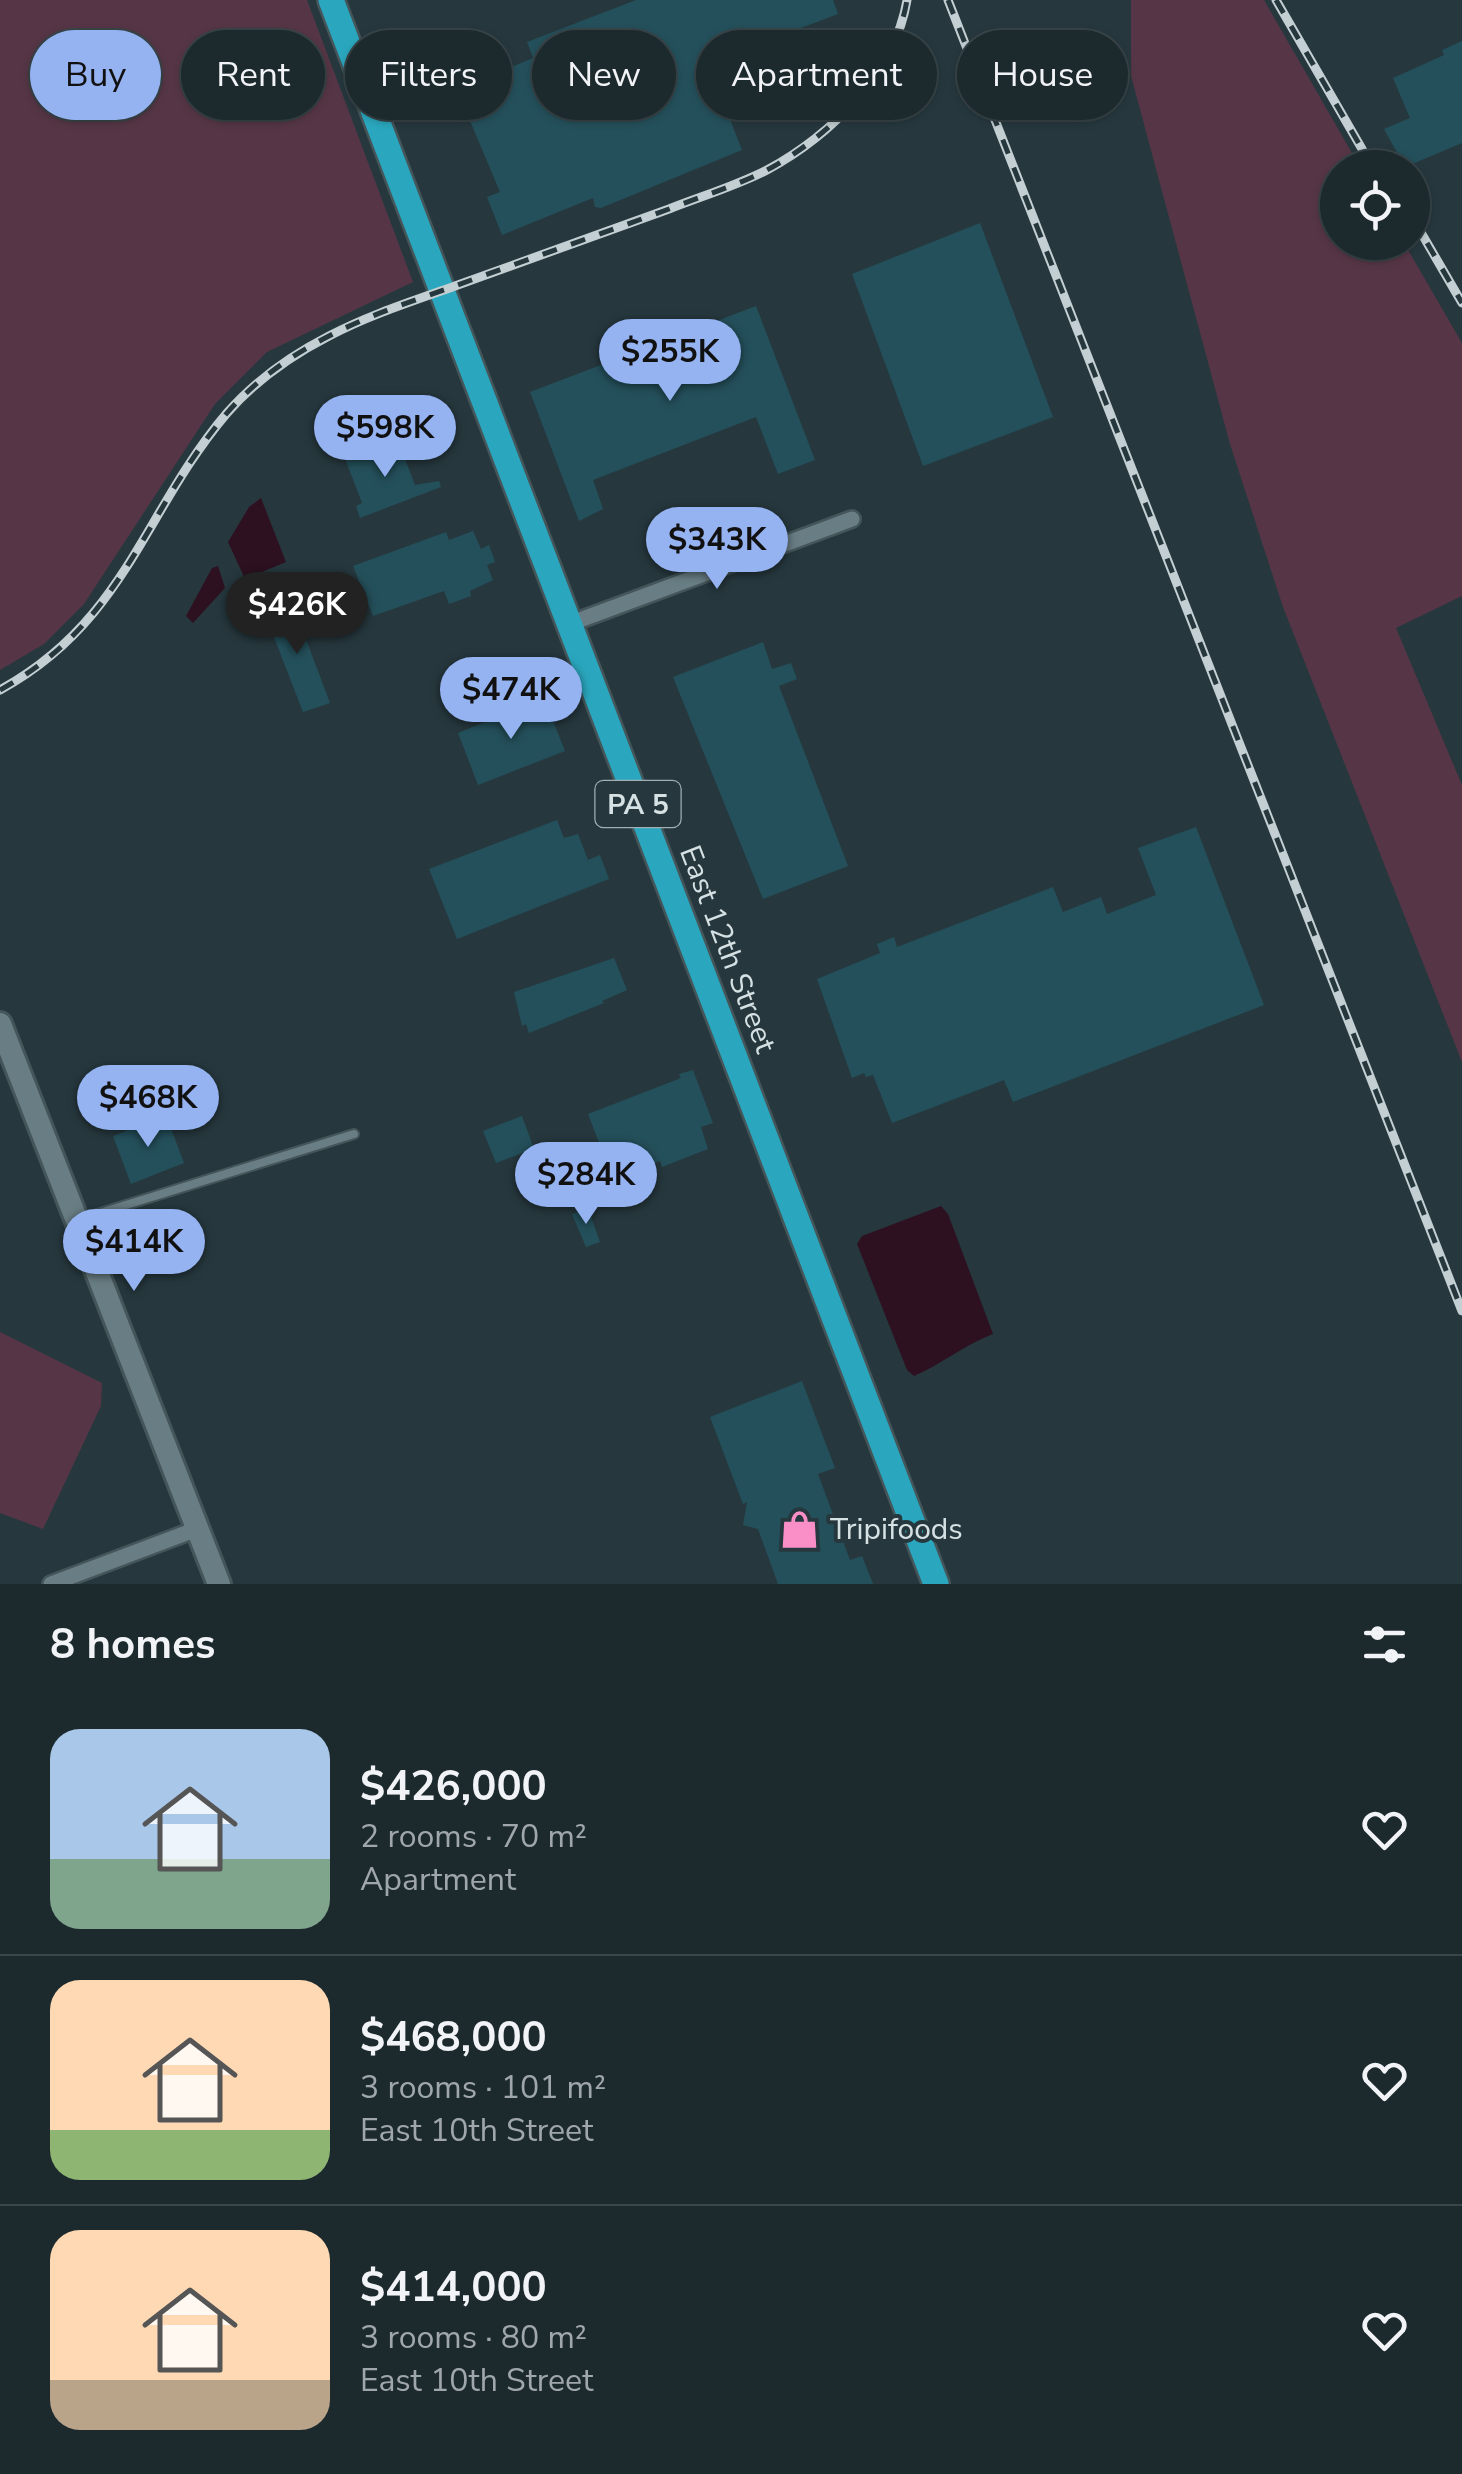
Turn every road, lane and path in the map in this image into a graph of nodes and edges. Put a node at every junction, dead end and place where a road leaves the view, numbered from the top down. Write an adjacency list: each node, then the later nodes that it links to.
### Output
1 (331, 0): 3 (main road, East 12th Street / PA 5)
2 (852, 519): 3 (street)
3 (569, 624): 10 (main road, East 12th Street / PA 5)
4 (0, 1024): 6 (street)
5 (354, 1134): 6 (lane)
6 (77, 1220): 7 (street)
7 (197, 1529): 8 (street); 9 (street)
8 (50, 1584)
9 (219, 1584)
10 (936, 1584)

